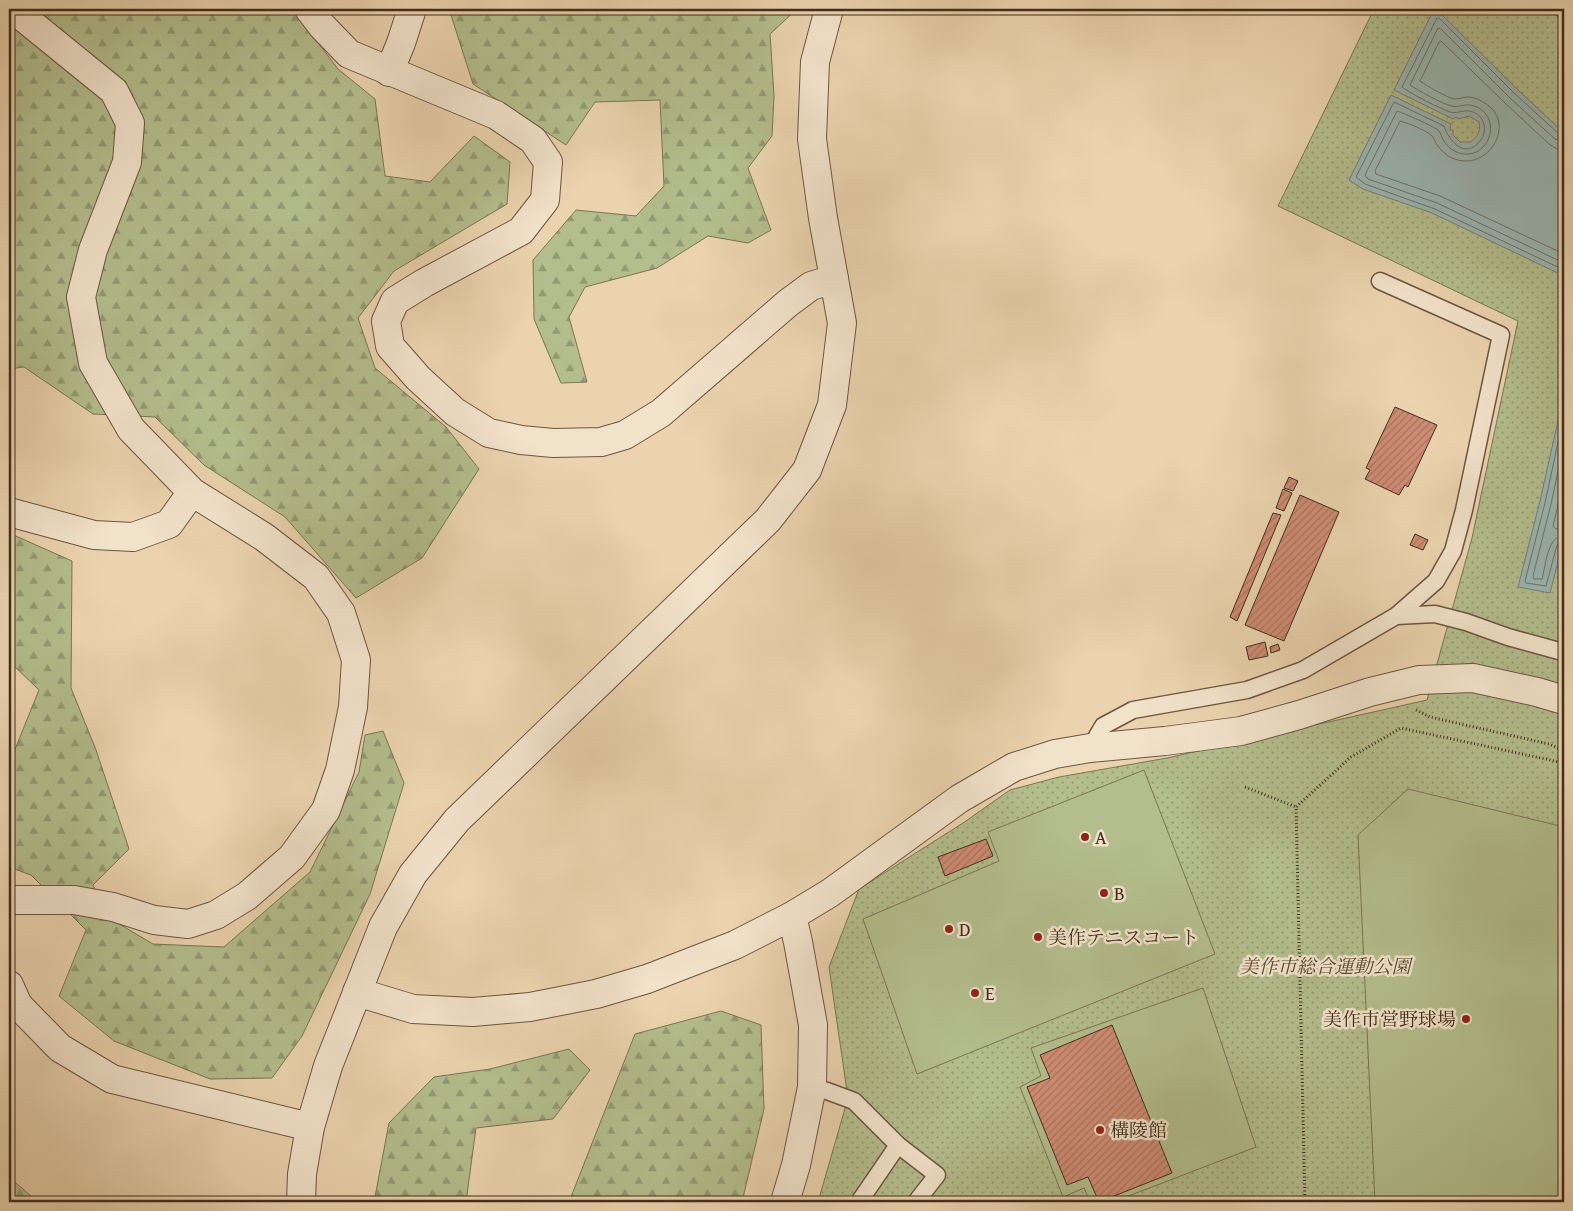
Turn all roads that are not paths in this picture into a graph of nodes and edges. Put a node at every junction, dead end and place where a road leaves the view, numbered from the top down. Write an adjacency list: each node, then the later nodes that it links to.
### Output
1 (13, 9): 8 (street)
2 (309, 9): 5 (street)
3 (412, 9): 5 (street)
4 (829, 9): 6 (street)
5 (389, 72): 6 (street)
6 (834, 279): 17 (street)
7 (1380, 281): 10 (lane)
8 (192, 492): 9 (street); 14 (street)
9 (9, 512)
10 (1396, 616): 11 (lane); 13 (lane)
11 (1564, 649)
12 (1564, 700): 13 (street)
13 (1090, 748): 15 (street)
14 (9, 900)
15 (792, 916): 17 (street); 18 (street)
16 (9, 985): 19 (street)
17 (357, 992): 19 (street)
18 (812, 1087): 20 (lane); 22 (street)
19 (310, 1127): 21 (street)
20 (898, 1145): 23 (lane); 24 (lane)
21 (301, 1202)
22 (785, 1202)
23 (859, 1202)
24 (916, 1202)

